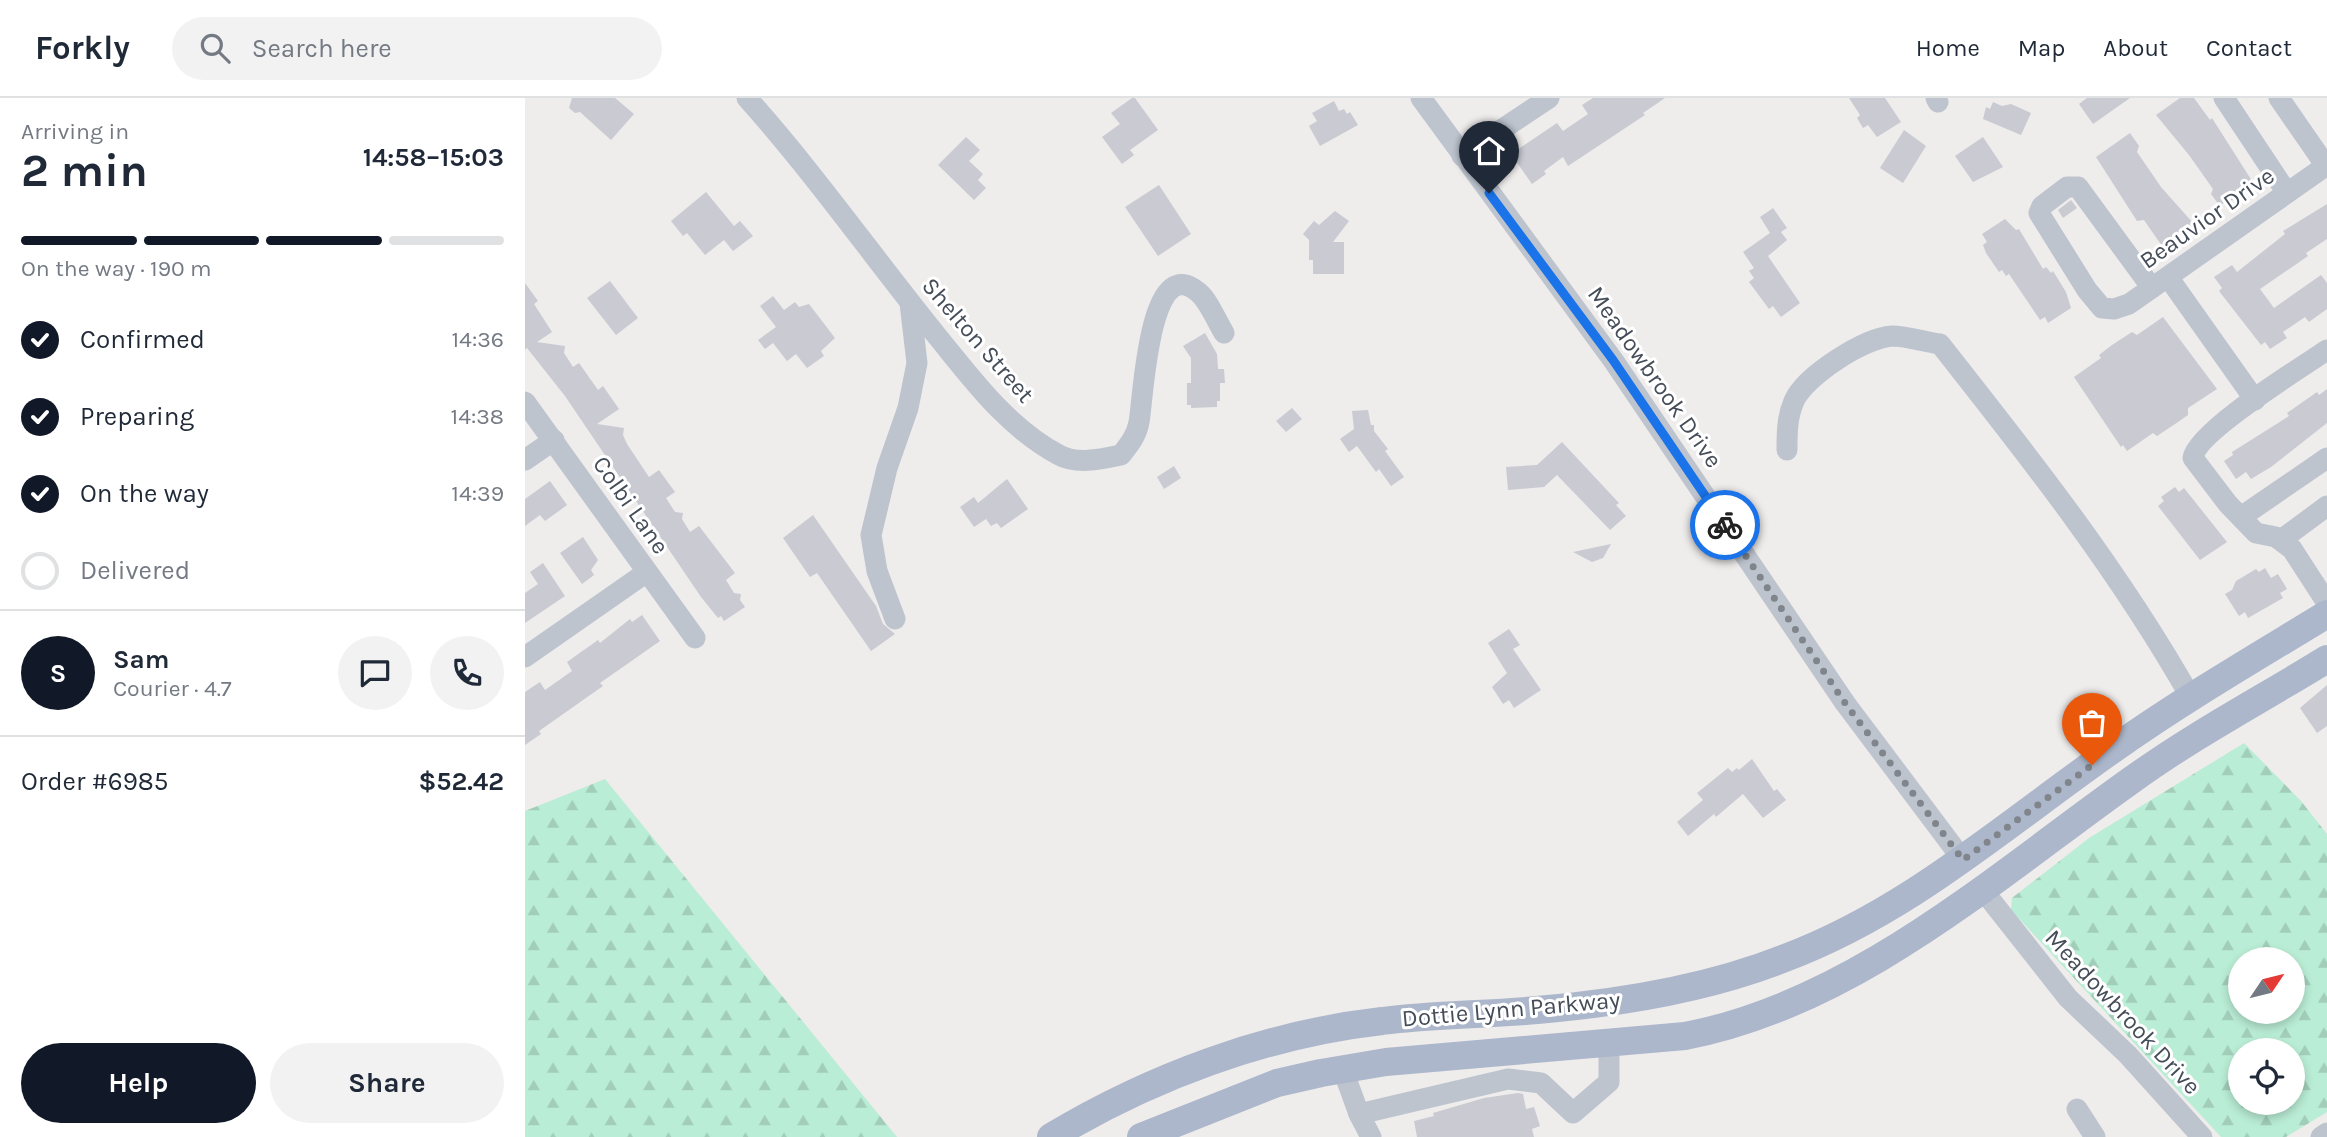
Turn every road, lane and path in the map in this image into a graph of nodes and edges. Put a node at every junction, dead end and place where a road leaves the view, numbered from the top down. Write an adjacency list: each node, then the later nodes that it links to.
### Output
1 (747, 98): 10 (street, Shelton Street)
2 (1421, 98): 6 (street, Meadowbrook Drive)
3 (1549, 98): 6 (street)
4 (2224, 98): 8 (street)
5 (2279, 98): 7 (street)
6 (1462, 156): 31 (street, Meadowbrook Drive)
7 (2326, 165): 8 (street, Beauvior Drive)
8 (2287, 193): 9 (street, Beauvior Drive)
9 (2160, 282): 9 (street, Beauvior Drive); 13 (street)
10 (910, 303): 11 (street, Shelton Street); 25 (street)
11 (1224, 333)
12 (2327, 350): 13 (street)
13 (2255, 400): 20 (street)
14 (525, 401): 15 (street, Colbi Lane)
15 (554, 440): 18 (street); 22 (street, Colbi Lane)
16 (1787, 450): 29 (street)
17 (2327, 458): 20 (street)
18 (525, 460)
19 (2327, 506): 21 (street)
20 (2241, 517): 21 (street)
21 (2281, 540): 23 (street)
22 (647, 572): 26 (street, Colbi Lane); 27 (street)
23 (2327, 603)
24 (2327, 614): 29 (main road, Dottie Lynn Parkway)
25 (895, 618)
26 (695, 638)
27 (525, 657)
28 (2327, 659): 30 (main road, Dottie Lynn Parkway)
29 (2191, 698): 30 (main road); 31 (main road, Dottie Lynn Parkway)
30 (2214, 728): 32 (main road, Dottie Lynn Parkway)
31 (1963, 860): 33 (main road); 39 (main road, Dottie Lynn Parkway)
32 (1982, 889): 33 (main road, Dottie Lynn Parkway); 43 (street, Meadowbrook Drive)
33 (1873, 961): 34 (main road, Dottie Lynn Parkway)
34 (1609, 1043): 35 (main road, Dottie Lynn Parkway); 37 (street)
35 (1343, 1070): 37 (street); 40 (main road, Dottie Lynn Parkway)
36 (2077, 1109): 42 (street)
37 (1359, 1114): 41 (street)
38 (2327, 1133): 44 (street)
39 (1051, 1137)
40 (1141, 1137)
41 (1371, 1137)
42 (2095, 1137)
43 (2202, 1137)
44 (2321, 1137)

